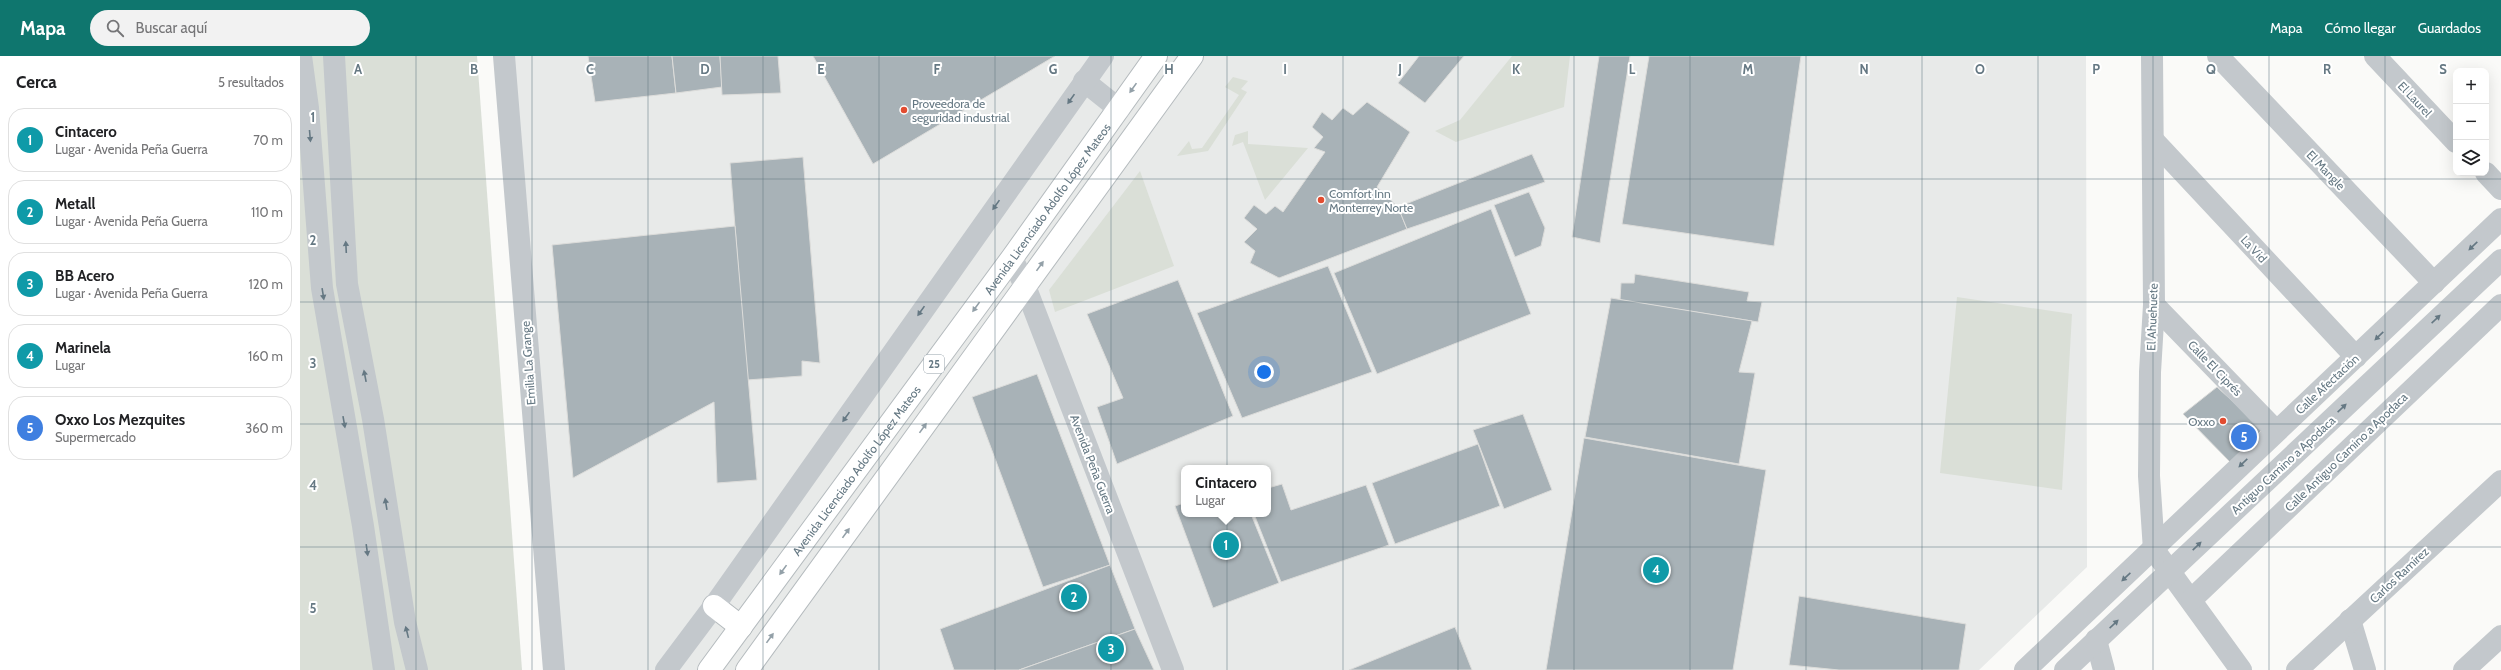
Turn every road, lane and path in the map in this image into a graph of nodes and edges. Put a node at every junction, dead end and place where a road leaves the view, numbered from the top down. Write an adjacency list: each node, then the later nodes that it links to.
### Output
1 (301, 56): 34 (street, one-way to 34)
2 (334, 56): 35 (street, one-way to 2)
3 (504, 56): 36 (street, Emilia La Grange)
4 (1103, 56): 10 (street)
5 (1156, 56): 11 (main road, Avenida Licenciado Adolfo López Mateos / 25, one-way to 11)
6 (1192, 56): 20 (main road, 25, one-way to 6)
7 (2152, 56): 12 (street, El Ahuehuete)
8 (2218, 56): 19 (street, El Mangle)
9 (2375, 56): 13 (street, El Laurel)
10 (1084, 81): 11 (street); 29 (street, one-way to 29)
11 (1119, 109): 17 (main road, Avenida Licenciado Adolfo López Mateos / 25)
12 (2153, 140): 21 (street, El Ahuehuete); 23 (street, La Vid)
13 (2454, 140)
14 (2489, 176): 15 (street)
15 (2501, 189)
16 (2501, 219): 19 (street, Calle Afectación, one-way to 19)
17 (1012, 258): 20 (street, Avenida Peña Guerra); 31 (main road, Avenida Licenciado Adolfo López Mateos / 25, one-way to 31)
18 (2498, 268): 27 (street, Antiguo Camino a Apodaca, one-way to 18)
19 (2434, 283): 23 (street, Calle Afectación, one-way to 23)
20 (1025, 286): 39 (main road, 25, one-way to 20); 40 (street, Avenida Peña Guerra)
21 (2154, 305): 24 (street, Calle El Ciprés); 26 (street, El Ahuehuete)
22 (2501, 305): 28 (street, Calle Antiguo Camino a Apodaca)
23 (2356, 357): 24 (street, Calle Afectación)
24 (2276, 431): 26 (street, Calle Afectación, one-way to 26)
25 (2501, 481): 30 (street, Carlos Ramírez)
26 (2154, 550): 27 (street, El Ahuehuete); 41 (street, one-way to 41)
27 (2169, 573): 28 (street, El Ahuehuete); 33 (street, Antiguo Camino a Apodaca, one-way to 27)
28 (2192, 599): 44 (street, El Ahuehuete)
29 (714, 606): 31 (main road); 37 (street)
30 (2350, 620): 45 (street, Carlos Ramírez); 46 (street)
31 (741, 626): 38 (main road, Avenida Licenciado Adolfo López Mateos / 25)
32 (2501, 636): 47 (street)
33 (2096, 640): 42 (street, Antiguo Camino a Apodaca); 43 (street)
34 (384, 670)
35 (417, 670)
36 (554, 670)
37 (666, 670)
38 (709, 670)
39 (747, 670)
40 (1174, 670)
41 (2025, 670)
42 (2065, 670)
43 (2104, 670)
44 (2241, 670)
45 (2297, 670)
46 (2365, 670)
47 (2464, 670)

